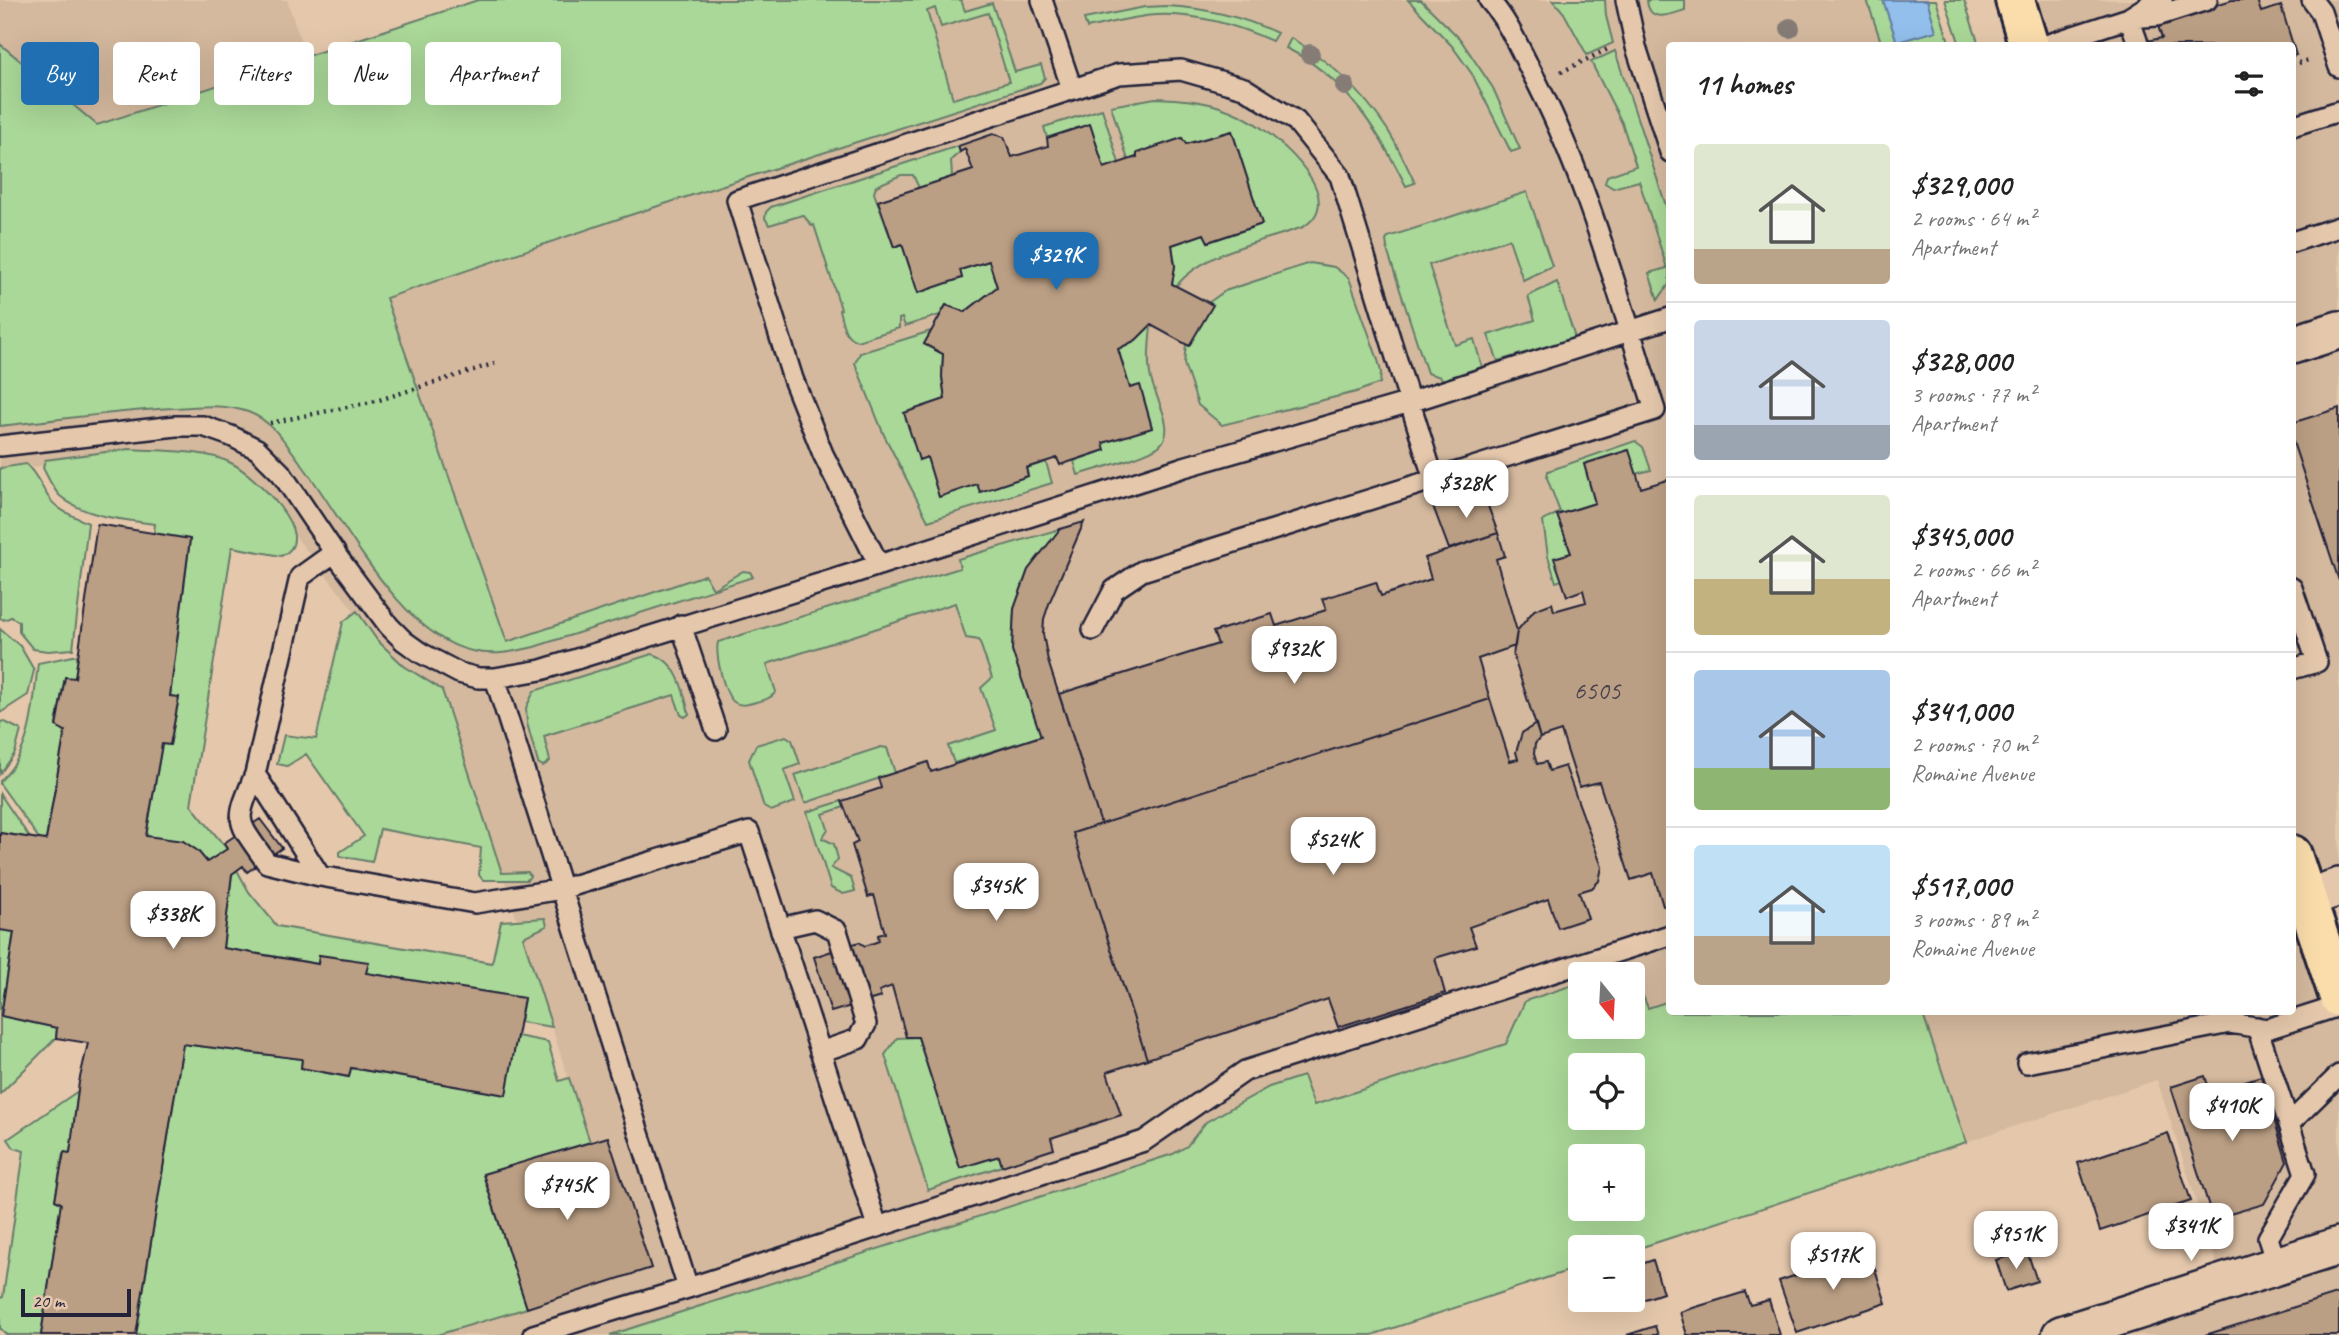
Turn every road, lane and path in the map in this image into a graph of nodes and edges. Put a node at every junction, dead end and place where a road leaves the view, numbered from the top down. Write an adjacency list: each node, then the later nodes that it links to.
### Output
1 (1042, 0): 17 (lane)
2 (1489, 0): 25 (lane)
3 (1626, 0): 20 (lane)
4 (2015, 0): 9 (main road)
5 (2162, 0): 8 (lane)
6 (2207, 0): 8 (lane)
7 (2312, 0): 15 (lane)
8 (2129, 18): 10 (lane); 11 (lane)
9 (2028, 42)
10 (2055, 42)
11 (2138, 42)
12 (1614, 47): 16 (path)
13 (2311, 59): 14 (path)
14 (2296, 64)
15 (2339, 67)
16 (1562, 72)
17 (1072, 89): 28 (lane); 33 (lane)
18 (2339, 111): 19 (lane)
19 (2296, 125)
20 (1666, 140)
21 (2339, 227): 22 (lane)
22 (2296, 241)
23 (1666, 319): 25 (lane)
24 (2339, 330): 26 (street)
25 (1630, 332): 28 (lane); 31 (lane)
26 (2296, 344)
27 (496, 363): 29 (path)
28 (1410, 402): 31 (lane); 33 (lane)
29 (244, 442): 30 (lane); 32 (lane)
30 (0, 446)
31 (1434, 480): 36 (lane)
32 (335, 552): 38 (lane); 40 (lane)
33 (879, 565): 35 (lane)
34 (2296, 600): 37 (lane)
35 (681, 625): 38 (lane); 39 (lane)
36 (1093, 630)
37 (2296, 668)
38 (495, 678): 43 (lane)
39 (716, 730)
40 (255, 774): 42 (lane); 42 (lane)
41 (2296, 860): 44 (main road)
42 (320, 876): 43 (lane)
43 (562, 889): 45 (lane); 57 (lane)
44 (2323, 892): 47 (main road)
45 (780, 928): 50 (lane); 50 (lane)
46 (1666, 936): 54 (lane)
47 (2339, 997)
48 (2339, 1006): 49 (lane)
49 (2257, 1027): 51 (lane); 53 (lane)
50 (820, 1052): 54 (lane)
51 (2027, 1063)
52 (2339, 1075): 53 (lane)
53 (2290, 1124): 56 (lane)
54 (877, 1226): 57 (lane)
55 (2339, 1246): 56 (street)
56 (2277, 1266): 58 (street)
57 (688, 1288): 59 (lane)
58 (2082, 1332)
59 (533, 1335)

